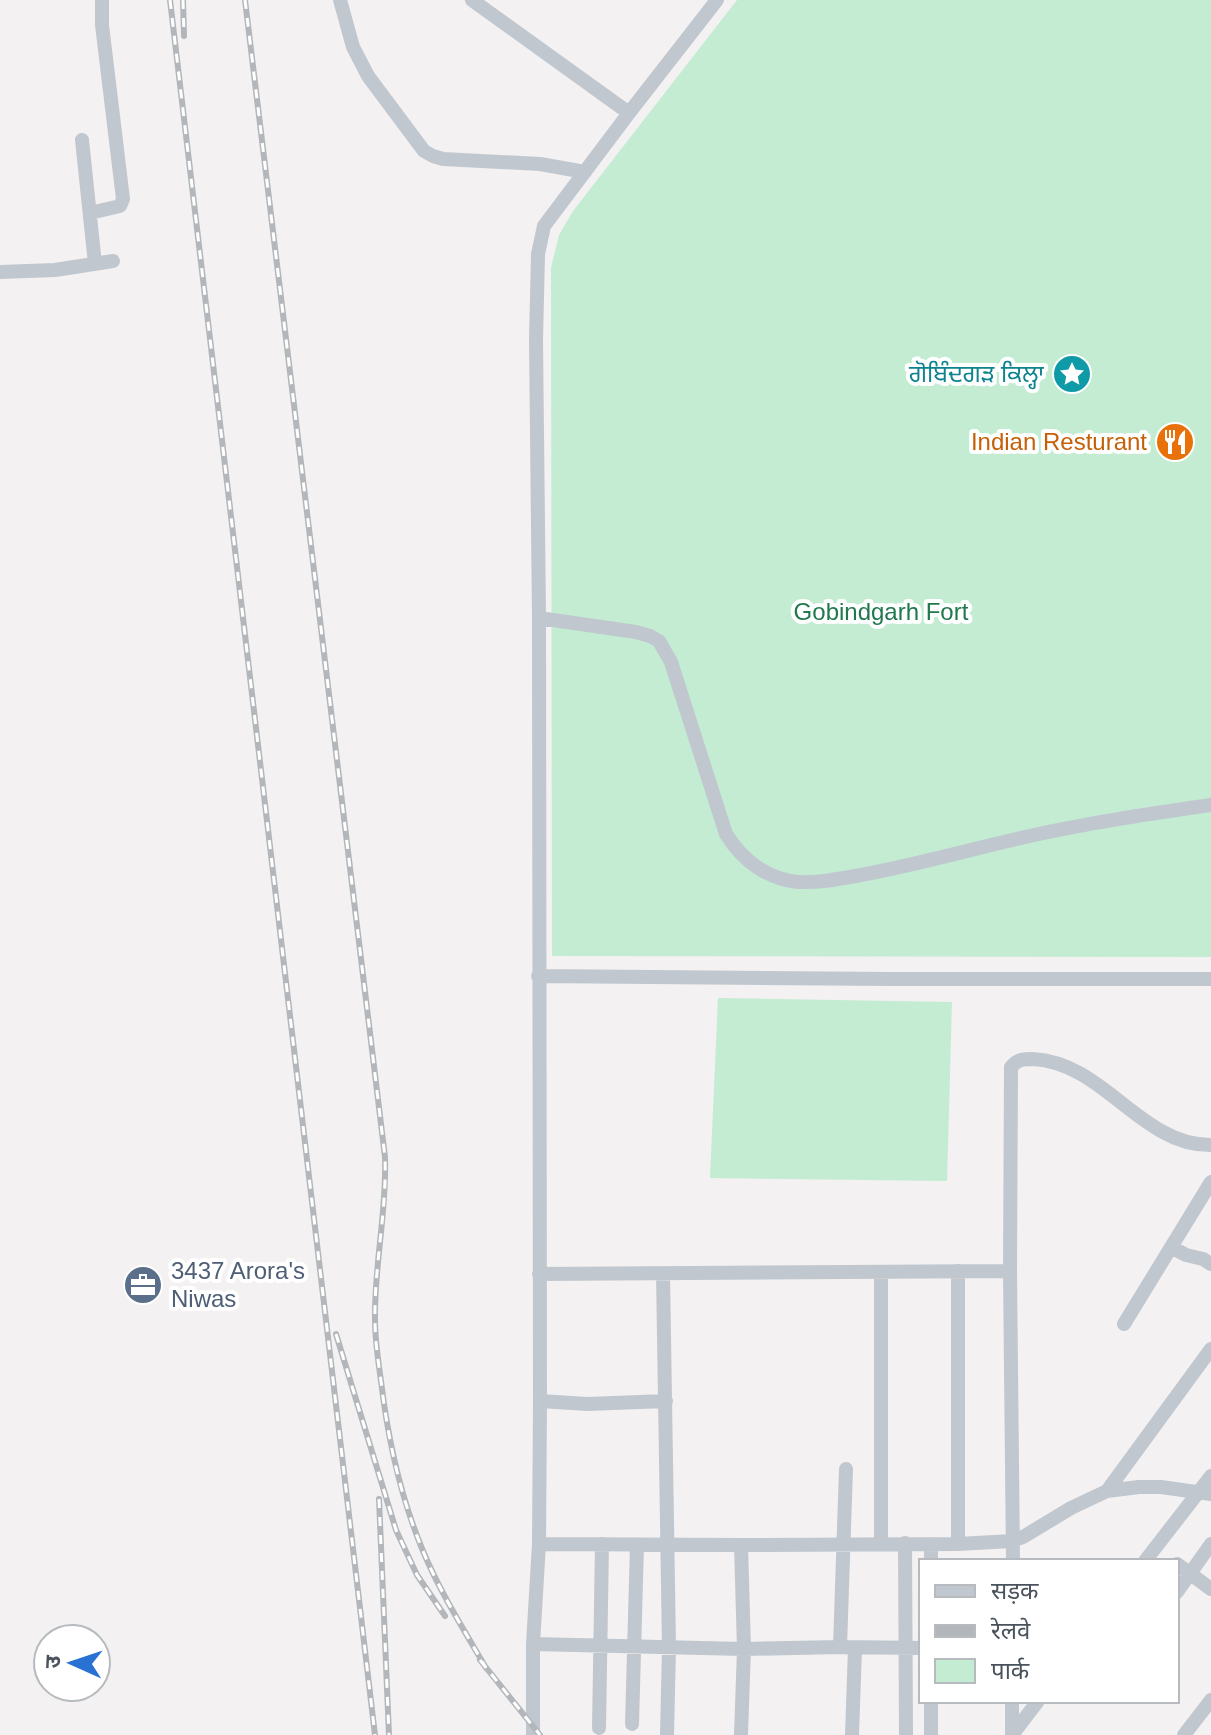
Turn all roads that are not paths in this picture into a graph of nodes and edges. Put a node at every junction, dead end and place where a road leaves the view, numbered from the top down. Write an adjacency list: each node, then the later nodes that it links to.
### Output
1 (102, 0): 8 (street)
2 (340, 0): 7 (street)
3 (472, 0): 5 (street)
4 (717, 0): 5 (street)
5 (629, 113): 7 (street)
6 (82, 140): 8 (street)
7 (585, 172): 12 (street)
8 (90, 213): 10 (street)
9 (113, 261): 10 (street)
10 (95, 264): 11 (street)
11 (0, 272)
12 (539, 618): 13 (street); 14 (street)
13 (1211, 805)
14 (538, 976): 15 (street); 23 (street)
15 (1211, 979)
16 (1211, 1145): 21 (street)
17 (1211, 1182): 18 (street)
18 (1171, 1247): 19 (street); 25 (street)
19 (1211, 1264)
20 (958, 1271): 21 (street); 22 (street); 40 (street)
21 (1010, 1271): 33 (street)
22 (881, 1272): 24 (street); 38 (street)
23 (539, 1274): 24 (street); 27 (street)
24 (663, 1274): 28 (street)
25 (1124, 1324)
26 (1211, 1349): 31 (street)
27 (540, 1401): 28 (street); 35 (street)
28 (666, 1401): 44 (street)
29 (846, 1469): 37 (street)
30 (1211, 1476): 32 (street)
31 (1107, 1491): 32 (street); 33 (street)
32 (1205, 1493): 45 (street)
33 (1012, 1541): 40 (street); 47 (street)
34 (905, 1543): 38 (street); 39 (street); 59 (street)
35 (539, 1544): 36 (street); 54 (street)
36 (602, 1544): 42 (street); 55 (street)
37 (844, 1544): 38 (street); 43 (street); 58 (street)
38 (881, 1544)
39 (931, 1544): 40 (street); 46 (street)
40 (958, 1544)
41 (1211, 1544): 51 (street)
42 (637, 1545): 44 (street); 56 (street)
43 (741, 1545): 44 (street); 60 (street)
44 (668, 1546): 57 (street)
45 (1154, 1548): 48 (street); 49 (street)
46 (931, 1559)
47 (1013, 1559)
48 (1146, 1559)
49 (1170, 1559)
50 (1179, 1565): 51 (street)
51 (1191, 1573): 52 (street); 53 (street)
52 (1179, 1589)
53 (1211, 1589)
54 (533, 1644): 55 (street); 67 (street)
55 (600, 1646): 56 (street); 66 (street)
56 (634, 1646): 57 (street); 65 (street)
57 (669, 1647): 60 (street); 68 (street)
58 (848, 1647): 59 (street); 60 (street); 70 (street)
59 (914, 1648): 71 (street)
60 (744, 1649): 69 (street)
61 (1211, 1700): 74 (street)
62 (931, 1703): 72 (street)
63 (1012, 1703): 73 (street)
64 (1036, 1703): 73 (street)
65 (632, 1724)
66 (599, 1728)
67 (533, 1735)
68 (667, 1735)
69 (741, 1735)
70 (852, 1735)
71 (906, 1735)
72 (931, 1735)
73 (1012, 1735)
74 (1184, 1735)

